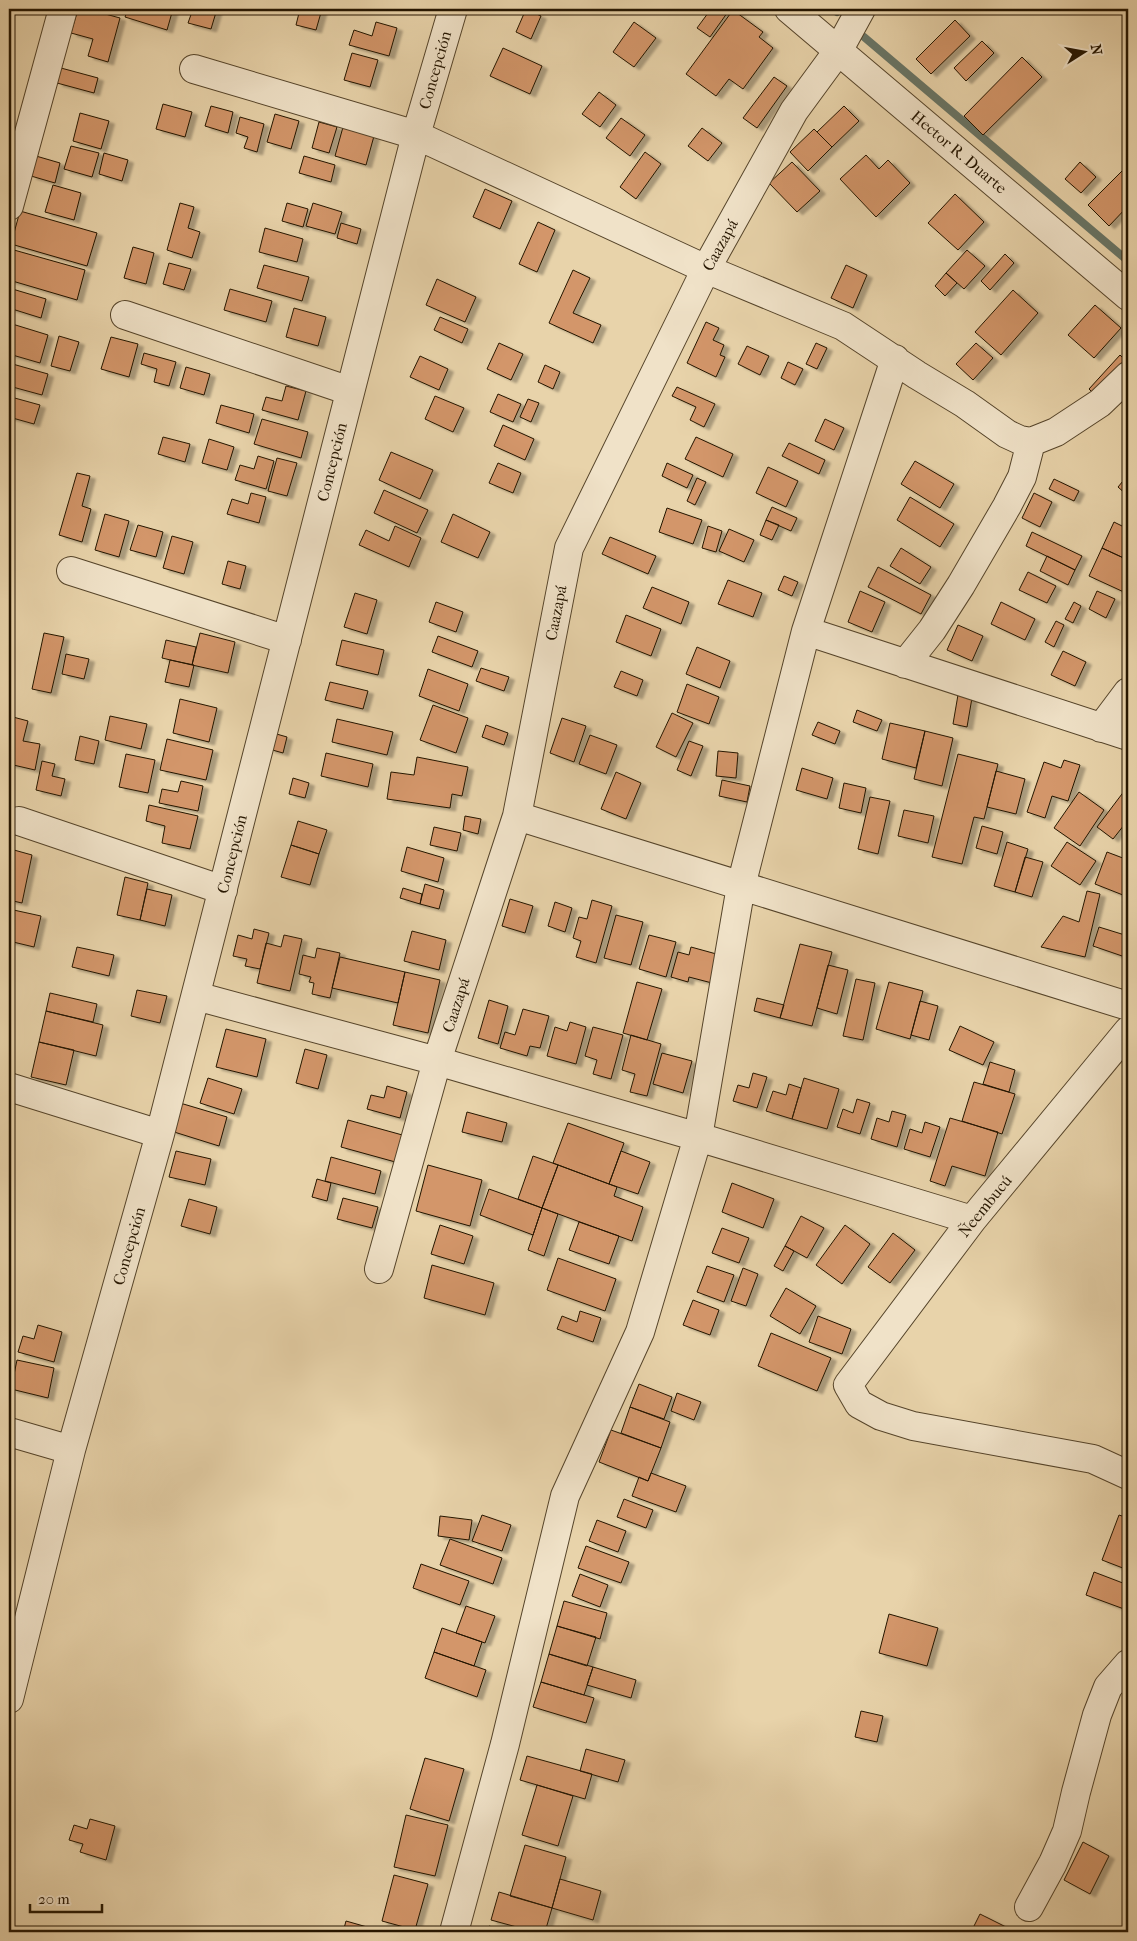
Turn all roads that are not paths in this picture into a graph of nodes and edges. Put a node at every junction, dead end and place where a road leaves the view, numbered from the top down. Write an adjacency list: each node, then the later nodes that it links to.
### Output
1 (63, 9): 8 (street)
2 (453, 9): 7 (street, Concepción)
3 (789, 9): 5 (street, Hector R. Duarte)
4 (861, 9): 5 (street, Caazapá)
5 (838, 51): 9 (street, Caazapá); 10 (street, Hector R. Duarte)
6 (194, 69): 7 (street)
7 (416, 135): 9 (street); 14 (street, Concepción)
8 (9, 206)
9 (706, 269): 12 (street); 23 (street, Caazapá)
10 (1128, 296)
11 (125, 315): 14 (street)
12 (895, 359): 15 (street); 17 (street)
13 (1128, 376): 15 (street)
14 (350, 391): 18 (street, Concepción)
15 (1030, 442): 19 (street)
16 (71, 571): 18 (street)
17 (806, 631): 19 (street); 25 (street)
18 (287, 640): 26 (street, Concepción)
19 (905, 664): 21 (street)
20 (1128, 692): 21 (street)
21 (1101, 728): 22 (street)
22 (1128, 736)
23 (517, 816): 25 (street); 30 (street, Caazapá)
24 (19, 822): 26 (street)
25 (741, 886): 28 (street); 33 (street)
26 (223, 890): 27 (street, Concepción)
27 (196, 996): 30 (street); 32 (street, Concepción)
28 (1128, 1006)
29 (1128, 1031): 34 (street, Ñeembucú)
30 (437, 1062): 33 (street); 35 (street, Caazapá)
31 (9, 1087): 32 (street)
32 (160, 1134): 37 (street, Concepción)
33 (698, 1137): 34 (street); 42 (street)
34 (972, 1220): 38 (street, Ñeembucú)
35 (379, 1269)
36 (9, 1432): 37 (street)
37 (71, 1450): 40 (street, Concepción)
38 (1128, 1475)
39 (1128, 1664): 41 (street)
40 (9, 1699)
41 (1029, 1906)
42 (454, 1932)

